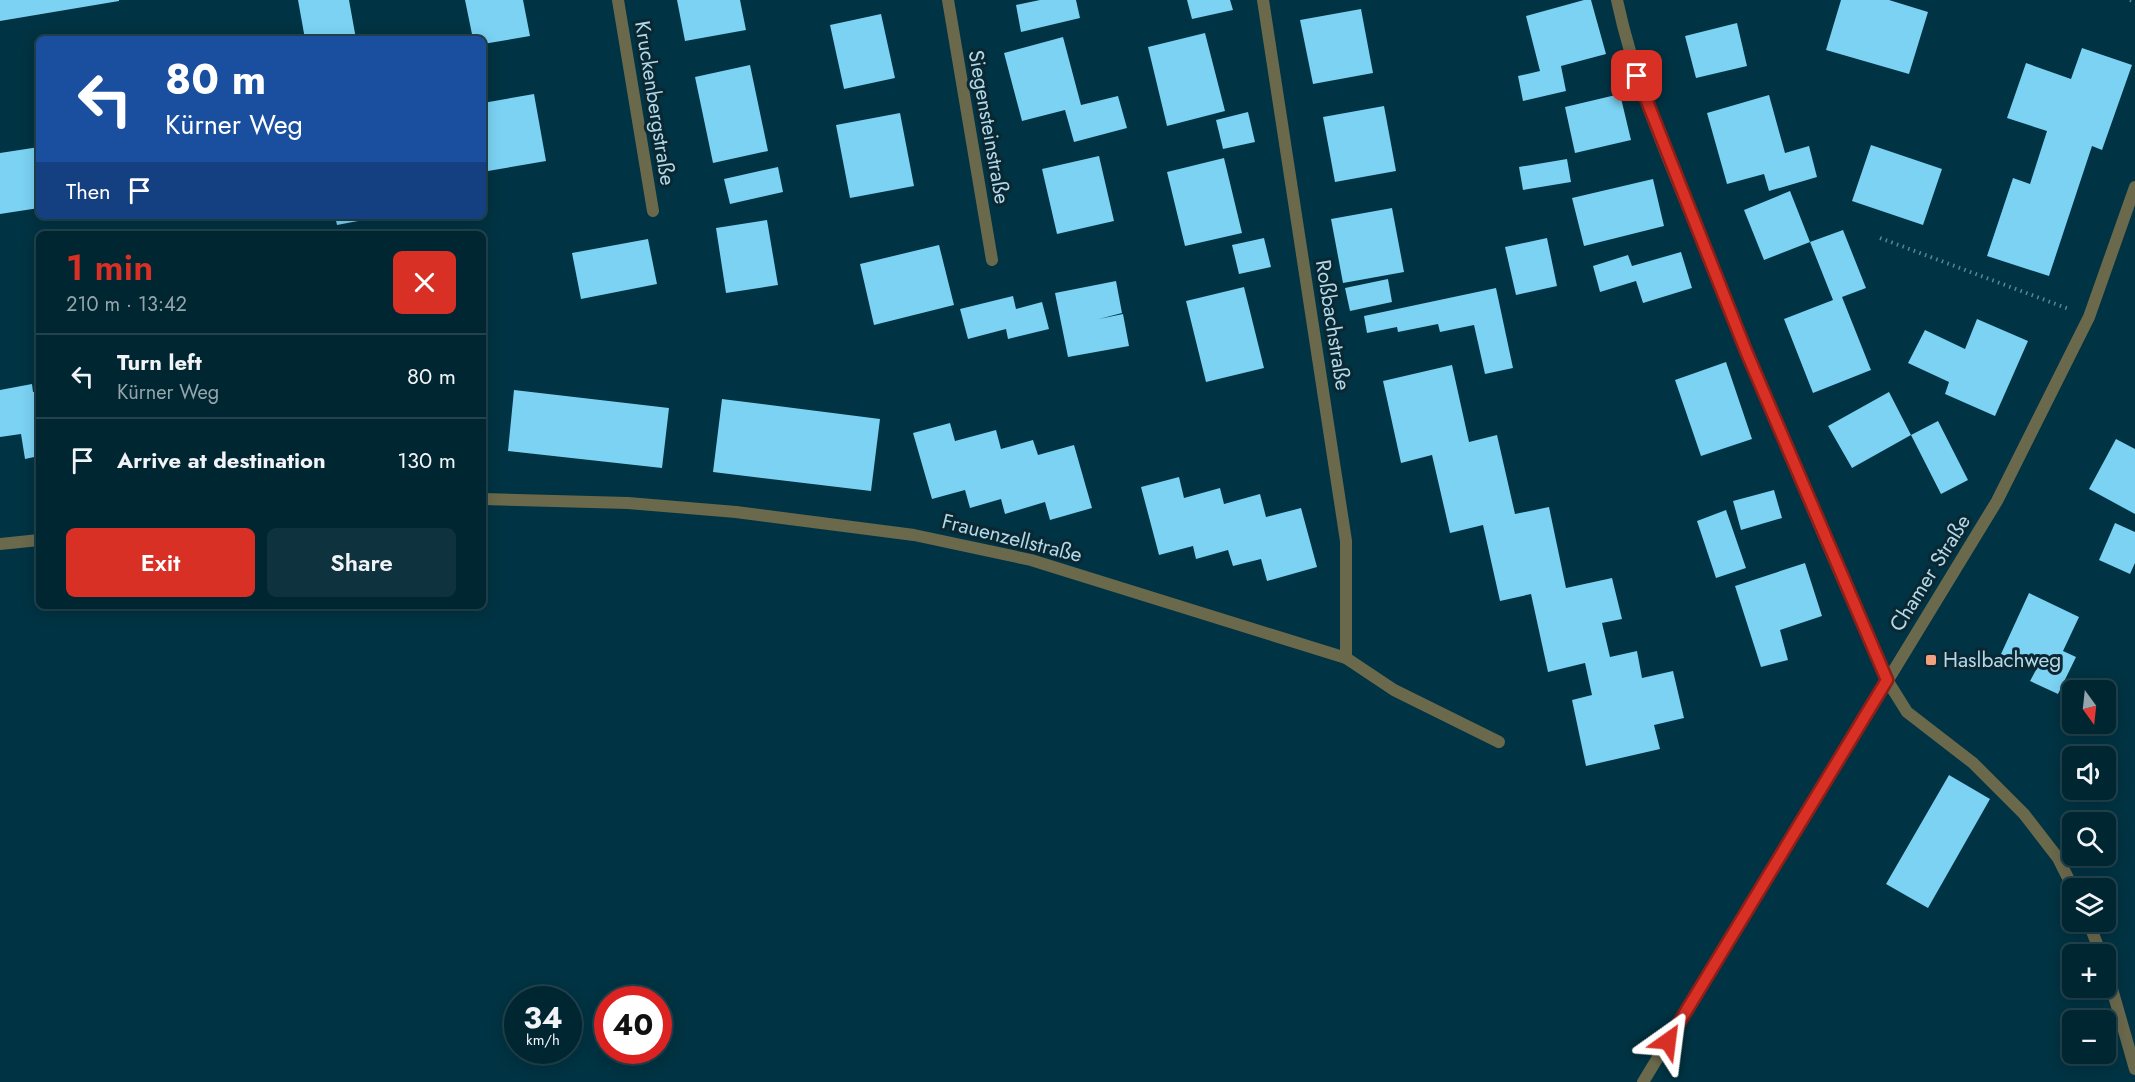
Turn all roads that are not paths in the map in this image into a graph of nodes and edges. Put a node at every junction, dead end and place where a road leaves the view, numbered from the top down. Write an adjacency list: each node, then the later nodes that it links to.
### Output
1 (618, 0): 6 (street, Kruckenbergstraße)
2 (948, 0): 7 (street, Siegensteinstraße)
3 (1263, 0): 11 (street, Roßbachstraße)
4 (1617, 0): 12 (street)
5 (2135, 187): 12 (street, Chamer Straße)
6 (653, 211)
7 (992, 260)
8 (486, 499): 11 (street, Frauenzellstraße)
9 (36, 540): 10 (street)
10 (0, 544)
11 (1346, 658): 13 (street, Frauenzellstraße)
12 (1887, 680): 14 (street); 17 (street, Chamer Straße)
13 (1499, 742)
14 (2068, 878)
15 (2115, 998): 16 (street)
16 (2135, 1069)
17 (1643, 1082)

